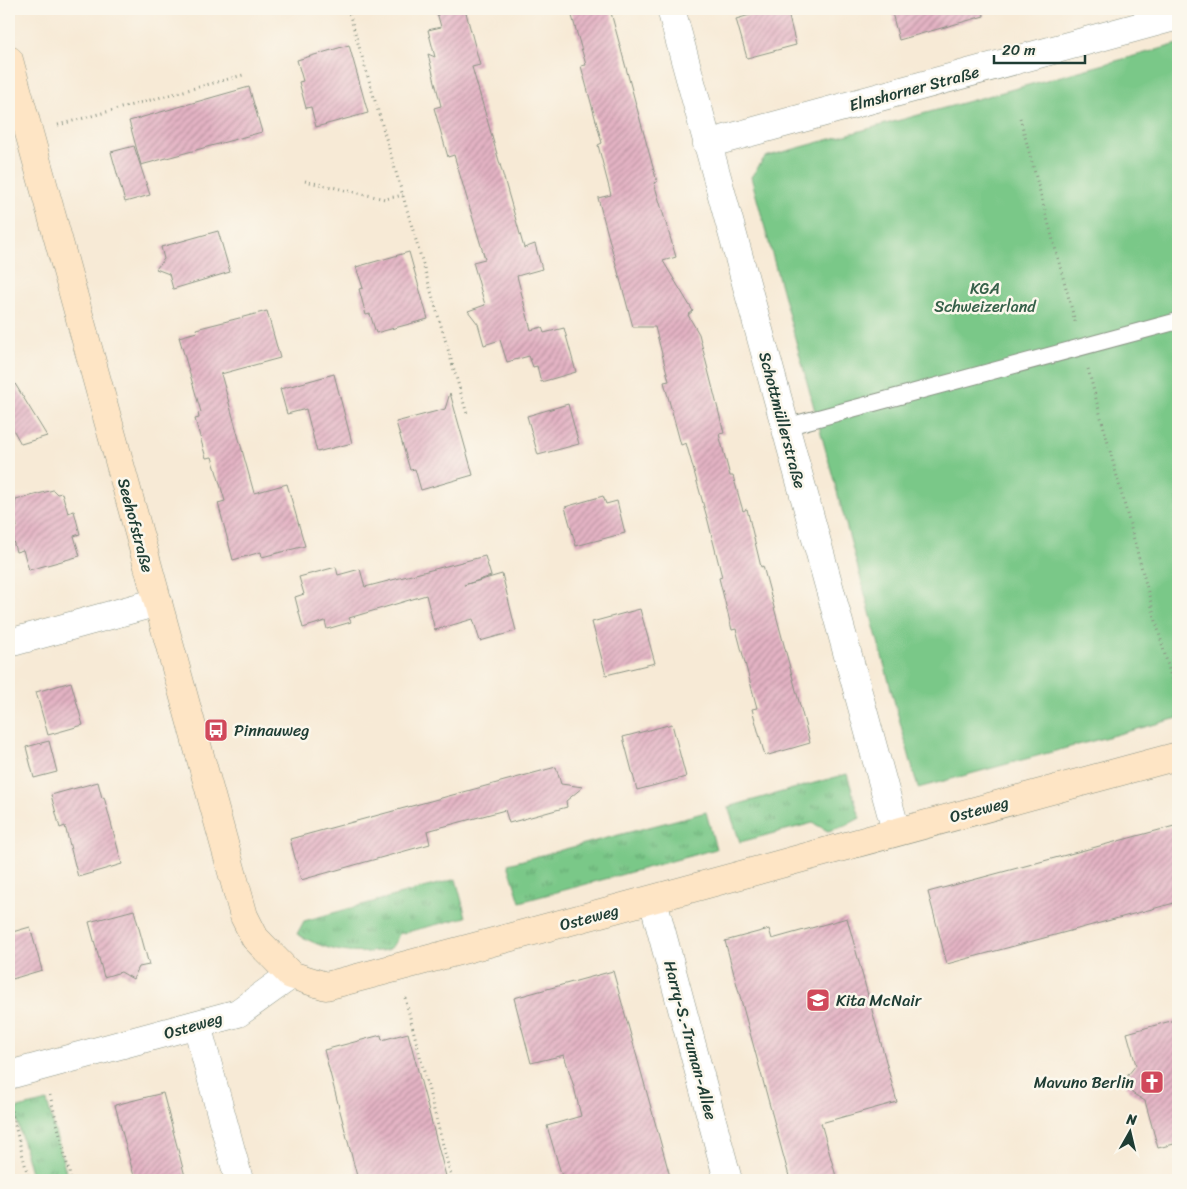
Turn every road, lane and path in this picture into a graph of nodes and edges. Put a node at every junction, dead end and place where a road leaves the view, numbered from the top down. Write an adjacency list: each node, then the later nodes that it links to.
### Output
1 (348, 9): 10 (path)
2 (670, 9): 8 (street, Schottmüllerstraße)
3 (1178, 16): 8 (street, Elmshorner Straße)
4 (9, 60): 15 (street, Seehofstraße)
5 (243, 75): 7 (path)
6 (1020, 118): 12 (path)
7 (57, 126)
8 (707, 144): 14 (street, Schottmüllerstraße)
9 (305, 181): 10 (path)
10 (403, 195): 13 (path)
11 (1178, 320): 12 (lane)
12 (1082, 346): 14 (lane); 17 (path)
13 (467, 414)
14 (785, 427): 19 (street, Schottmüllerstraße)
15 (158, 602): 16 (street); 21 (street, Seehofstraße)
16 (9, 643)
17 (1175, 692)
18 (1178, 756): 19 (street, Osteweg)
19 (896, 832): 20 (street, Osteweg)
20 (653, 900): 21 (street, Osteweg); 31 (street, Harry-S.-Truman-Allee)
21 (291, 975): 23 (street, Osteweg)
22 (405, 998): 30 (path)
23 (197, 1025): 24 (street, Osteweg); 29 (street)
24 (9, 1075)
25 (50, 1095): 28 (path)
26 (10, 1106): 27 (path)
27 (29, 1180)
28 (72, 1180)
29 (239, 1180)
30 (452, 1180)
31 (728, 1180)

